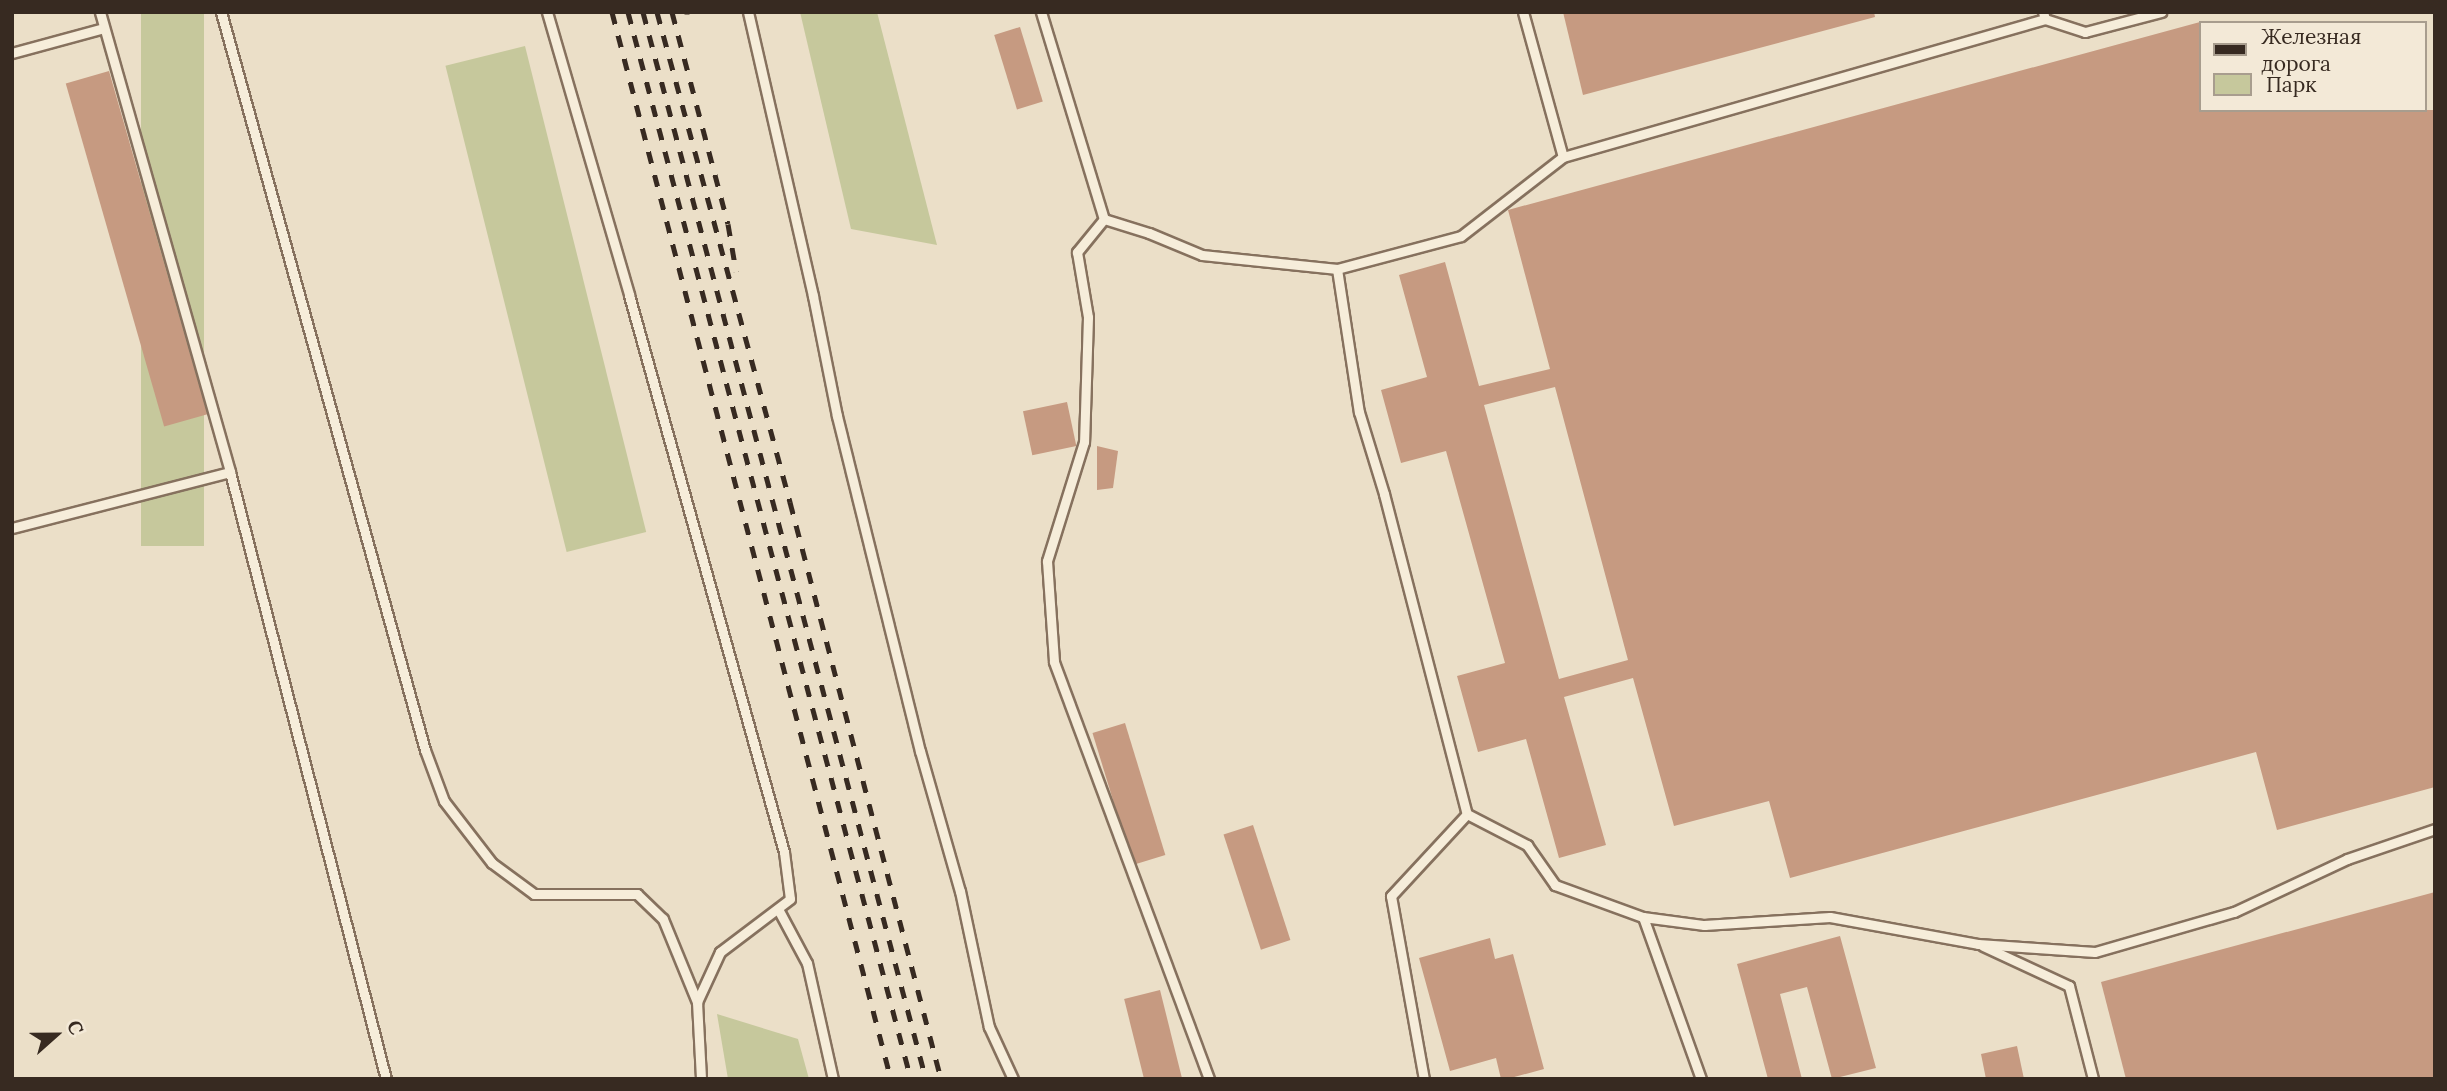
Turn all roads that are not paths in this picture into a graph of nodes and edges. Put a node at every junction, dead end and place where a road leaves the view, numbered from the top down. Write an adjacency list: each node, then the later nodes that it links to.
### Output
1 (100, 12): 9 (lane)
2 (221, 12): 21 (lane)
3 (547, 12): 18 (lane)
4 (748, 12): 25 (lane)
5 (1041, 12): 12 (lane)
6 (1523, 12): 11 (lane)
7 (2161, 12): 8 (lane)
8 (2044, 16): 11 (lane)
9 (104, 28): 10 (lane); 14 (lane)
10 (12, 53)
11 (1563, 158): 13 (lane)
12 (1104, 219): 13 (lane); 26 (lane)
13 (1337, 269): 16 (lane)
14 (230, 472): 15 (lane); 22 (lane)
15 (12, 528)
16 (1467, 814): 19 (lane); 27 (lane)
17 (2435, 830): 20 (lane)
18 (778, 909): 21 (lane); 24 (lane)
19 (1643, 917): 20 (lane); 28 (lane)
20 (1979, 944): 29 (lane)
21 (697, 1002): 23 (lane)
22 (386, 1079)
23 (701, 1079)
24 (833, 1079)
25 (1013, 1079)
26 (1209, 1079)
27 (1424, 1079)
28 (1701, 1079)
29 (2094, 1079)

